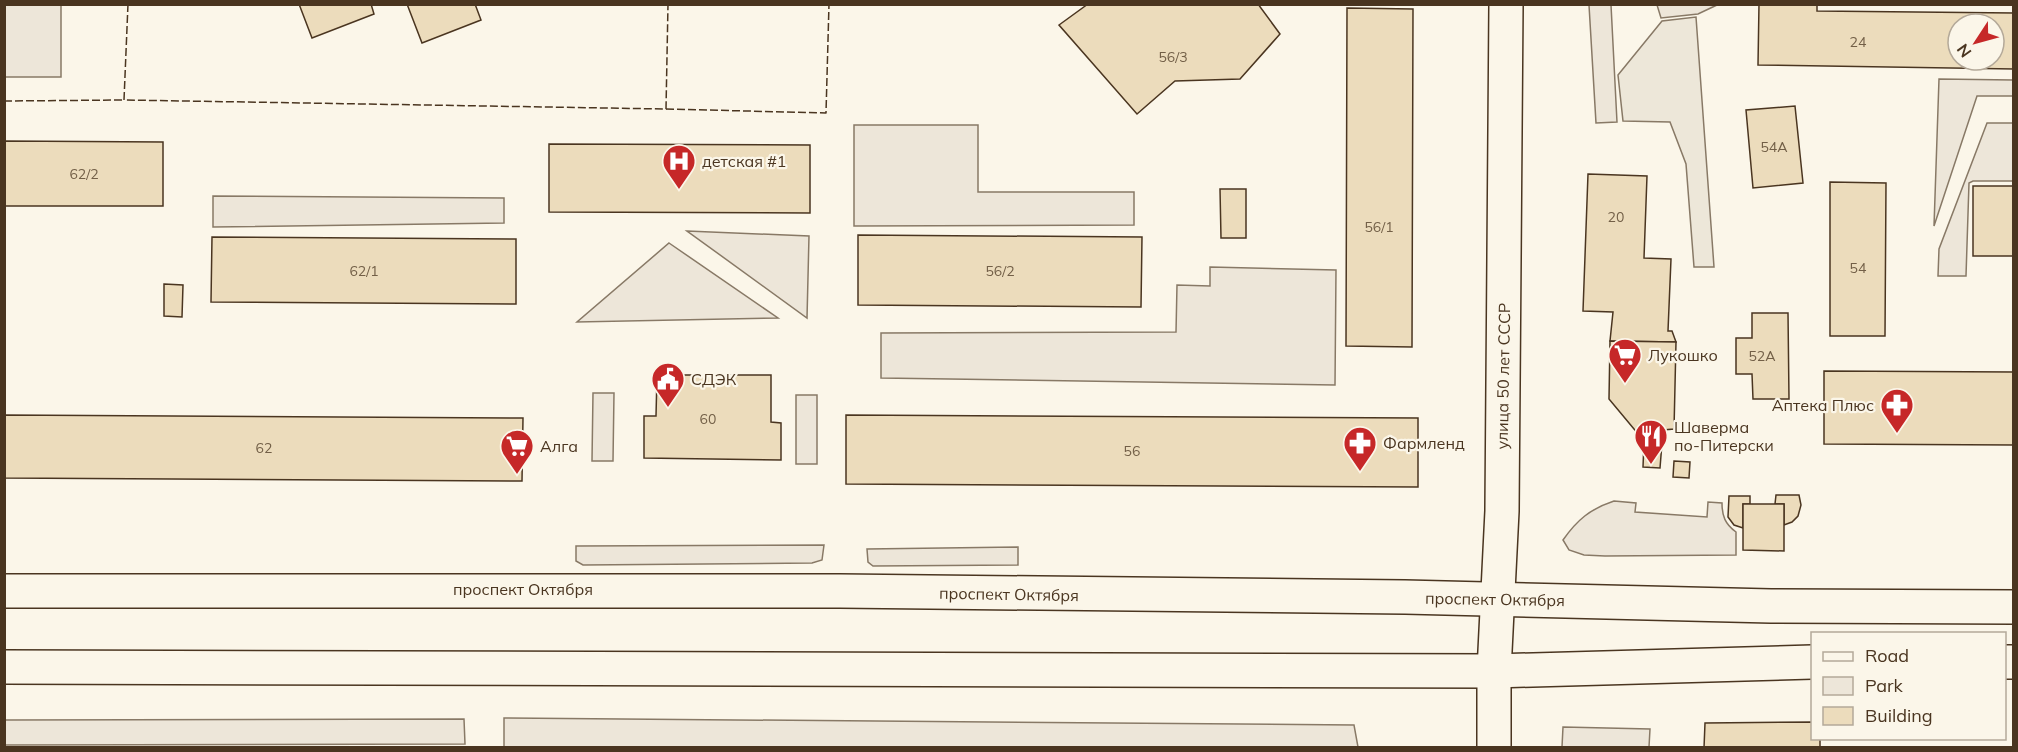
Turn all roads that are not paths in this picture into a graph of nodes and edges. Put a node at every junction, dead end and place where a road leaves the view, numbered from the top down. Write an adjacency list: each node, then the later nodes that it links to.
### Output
1 (1506, 4): 3 (main road, улица 50 лет СССР)
2 (4, 591): 3 (main road, проспект Октября)
3 (1497, 599): 4 (main road, проспект Октября); 7 (main road, улица 50 лет СССР)
4 (2013, 607)
5 (1811, 662): 7 (main road)
6 (4, 668): 7 (main road)
7 (1494, 671): 8 (main road, улица 50 лет СССР)
8 (1494, 747)

